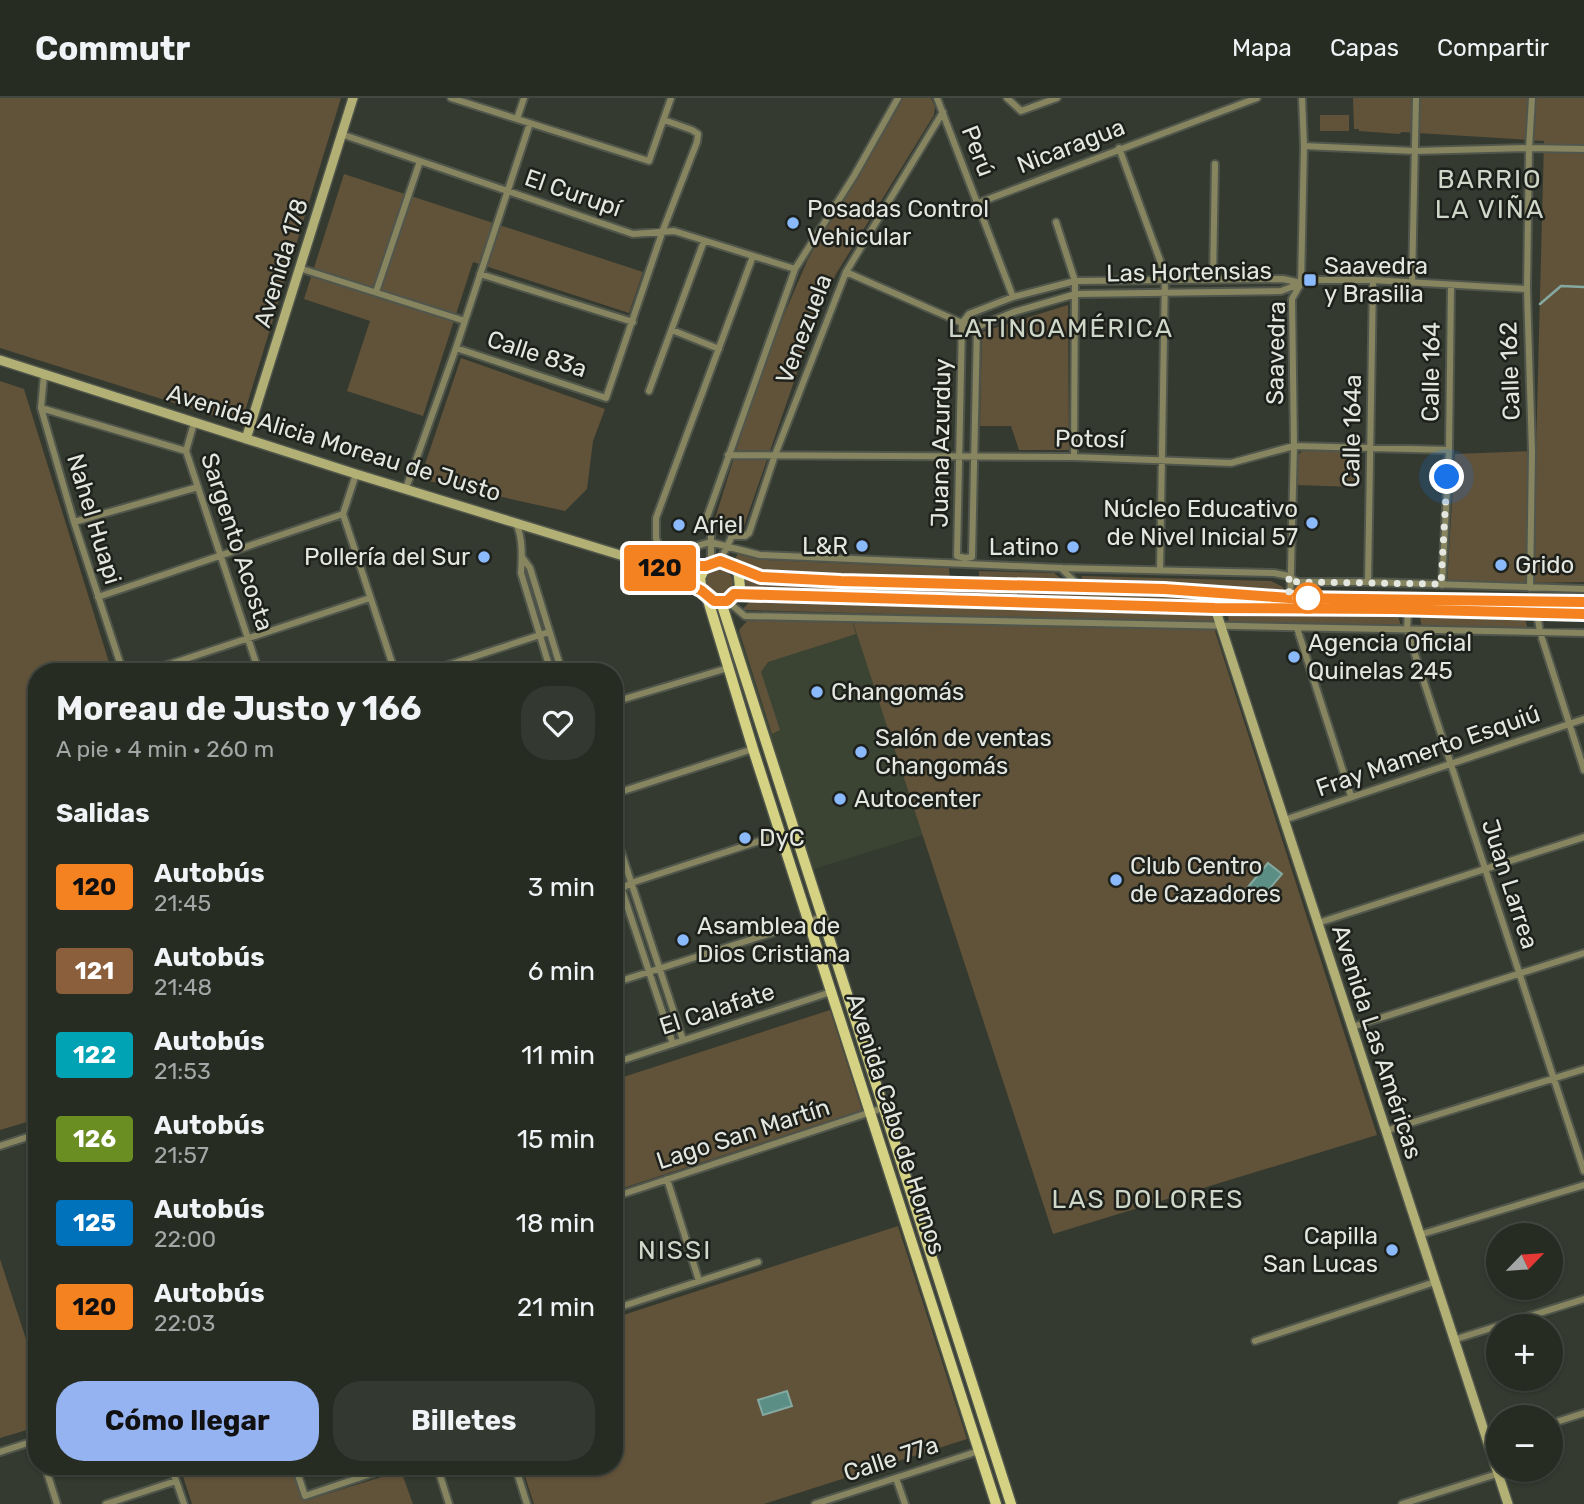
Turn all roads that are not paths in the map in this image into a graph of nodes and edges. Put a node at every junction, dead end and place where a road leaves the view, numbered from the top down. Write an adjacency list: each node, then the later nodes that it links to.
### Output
1 (353, 98): 18 (main road, Avenida 178)
2 (451, 98): 15 (street)
3 (524, 98): 15 (street)
4 (671, 98): 16 (street)
5 (898, 98): 33 (street, Venezuela)
6 (937, 98): 14 (street, Perú)
7 (1007, 98): 8 (street)
8 (1057, 98)
9 (1257, 98): 13 (street, Nicaragua)
10 (1302, 98): 19 (street, Saavedra)
11 (1416, 98): 23 (street)
12 (1532, 98): 21 (street, Calle 162)
13 (1237, 101): 20 (street, Nicaragua)
14 (943, 112): 27 (street, Perú); 34 (street, Venezuela)
15 (517, 119): 17 (street)
16 (664, 120): 17 (street); 29 (street)
17 (530, 123): 26 (street)
18 (341, 134): 24 (street, El Curupí); 32 (main road, Avenida 178)
19 (1304, 146): 23 (street); 41 (street, Saavedra)
20 (1119, 148): 27 (street, Nicaragua); 38 (street)
21 (1529, 148): 22 (street); 23 (street); 43 (street, Calle 162)
22 (1584, 149)
23 (1415, 150): 40 (street)
24 (420, 161): 26 (street, El Curupí); 44 (street)
25 (1215, 164): 39 (street)
26 (508, 191): 29 (street, El Curupí); 35 (street)
27 (978, 203): 47 (street, Perú)
28 (1055, 222): 37 (street)
29 (663, 230): 30 (street, El Curupí); 49 (street)
30 (705, 241): 31 (street, El Curupí); 52 (street)
31 (753, 256): 33 (street, El Curupí); 54 (street)
32 (299, 268): 44 (street); 60 (main road, Avenida 178)
33 (795, 269): 65 (street, Venezuela)
34 (846, 272): 50 (street); 66 (street, Venezuela)
35 (480, 274): 48 (street); 49 (street)
36 (1373, 280): 40 (street); 41 (street); 62 (street, Calle 164a)
37 (1075, 281): 38 (street, Las Hortensias); 46 (street); 47 (street, Las Hortensias)
38 (1165, 281): 39 (street, Las Hortensias); 45 (street)
39 (1213, 281): 41 (street, Las Hortensias)
40 (1412, 282): 42 (street)
41 (1301, 283): 45 (street, Las Hortensias); 61 (street, Saavedra)
42 (1451, 286): 43 (street); 63 (street, Calle 164)
43 (1527, 289): 94 (street, Calle 162)
44 (376, 292): 48 (street)
45 (1165, 293): 46 (street, Las Hortensias); 70 (street)
46 (1076, 294): 51 (street, Las Hortensias); 68 (street)
47 (1013, 297): 50 (street, Las Hortensias)
48 (465, 321): 53 (street)
49 (633, 322): 53 (street, Calle 83a)
50 (962, 323): 51 (street); 69 (street, Juana Azurduy)
51 (977, 327): 67 (street, Juana Azurduy)
52 (672, 330): 54 (street); 57 (street)
53 (456, 348): 73 (street)
54 (719, 349): 81 (street)
55 (0, 360): 56 (main road, Avenida Alicia Moreau de Justo)
56 (44, 374): 58 (street, Nahel Huapi); 59 (main road, Avenida Alicia Moreau de Justo)
57 (649, 391)
58 (41, 408): 64 (street); 75 (street, Nahel Huapi)
59 (194, 423): 60 (main road, Avenida Alicia Moreau de Justo); 64 (street, Sargento Acosta)
60 (246, 439): 71 (main road, Avenida Alicia Moreau de Justo)
61 (1294, 446): 62 (street, Potosí); 70 (street, Potosí); 89 (street, Saavedra)
62 (1371, 450): 63 (street, Potosí); 90 (street, Calle 164a)
63 (1449, 450): 92 (street, Calle 164)
64 (186, 451): 72 (street, Sargento Acosta)
65 (728, 455): 66 (street, Potosí); 77 (street, Venezuela)
66 (775, 455): 69 (street, Potosí); 78 (street, Venezuela)
67 (974, 457): 68 (street, Potosí); 69 (street, Potosí); 83 (street, Juana Azurduy)
68 (1074, 457): 70 (street, Potosí)
69 (959, 458): 83 (street, Juana Azurduy)
70 (1161, 460): 88 (street)
71 (356, 474): 73 (main road, Avenida Alicia Moreau de Justo); 74 (street)
72 (198, 487): 75 (street); 79 (street, Sargento Acosta)
73 (406, 488): 76 (main road, Avenida Alicia Moreau de Justo)
74 (343, 514): 79 (street); 99 (street)
75 (74, 522): 98 (street, Nahel Huapi)
76 (515, 522): 80 (main road, Avenida Alicia Moreau de Justo); 82 (street)
77 (710, 542): 78 (street); 81 (street); 84 (street, Venezuela)
78 (727, 546): 83 (street); 84 (street, Venezuela)
79 (221, 556): 98 (street); 114 (street, Sargento Acosta)
80 (624, 556): 81 (street); 85 (main road, Avenida Alicia Moreau de Justo)
81 (663, 556)
82 (522, 557): 110 (street); 113 (street)
83 (965, 562): 87 (street); 91 (street, Juana Azurduy)
84 (713, 563): 85 (main road, Avenida Alicia Moreau de Justo); 86 (main road, Avenida Alicia Moreau de Justo); 97 (main road)
85 (656, 566): 97 (main road, Avenida Alicia Moreau de Justo)
86 (738, 568): 91 (main road, Avenida Alicia Moreau de Justo); 100 (main road)
87 (1061, 569): 88 (street); 93 (street)
88 (1160, 570): 89 (street)
89 (1289, 576): 90 (street); 102 (street, Saavedra)
90 (1368, 582): 92 (street)
91 (964, 583): 93 (main road, Avenida Alicia Moreau de Justo)
92 (1441, 584): 94 (street)
93 (1080, 587): 96 (main road, Avenida Alicia Moreau de Justo)
94 (1530, 588): 95 (street)
95 (1584, 589)
96 (1210, 593): 102 (main road, Avenida Alicia Moreau de Justo); 103 (main road, Avenida Las Américas)
97 (705, 594): 100 (main road, Avenida Alicia Moreau de Justo); 122 (main road, Avenida Cabo de Hornos)
98 (98, 597): 115 (street, Nahel Huapi)
99 (370, 598): 114 (street); 118 (street)
100 (727, 599): 103 (main road, Avenida Alicia Moreau de Justo); 107 (street); 139 (main road, Avenida Cabo de Hornos)
101 (1584, 602): 102 (main road, Avenida Alicia Moreau de Justo)
102 (1289, 603): 103 (main road, Avenida Alicia Moreau de Justo); 104 (main road, Avenida Alicia Moreau de Justo)
103 (1215, 608): 107 (main road, Avenida Las Américas)
104 (1408, 609): 105 (main road, Avenida Alicia Moreau de Justo); 109 (street, Juan Larrea)
105 (1537, 613): 106 (main road, Avenida Alicia Moreau de Justo); 111 (street)
106 (1584, 614)
107 (1221, 625): 108 (street); 131 (main road, Avenida Las Américas)
108 (1297, 628): 109 (street); 130 (street)
109 (1407, 631): 111 (street); 127 (street, Juan Larrea)
110 (549, 632): 113 (street); 121 (street)
111 (1540, 632): 112 (street); 125 (street)
112 (1584, 633)
113 (540, 636): 119 (street); 120 (street)
114 (248, 639): 116 (street); 117 (street, Sargento Acosta)
115 (120, 663)
116 (174, 663)
117 (256, 663)
118 (392, 663)
119 (455, 663)
120 (548, 663)
121 (559, 663)
122 (727, 668): 123 (street); 126 (main road, Avenida Cabo de Hornos)
123 (623, 699)
124 (1584, 719): 125 (street, Fray Mamerto Esquiú)
125 (1569, 724): 127 (street, Fray Mamerto Esquiú); 128 (street)
126 (753, 749): 129 (street); 132 (main road, Avenida Cabo de Hornos)
127 (1450, 765): 130 (street, Fray Mamerto Esquiú); 135 (street, Juan Larrea)
128 (1584, 770)
129 (623, 791)
130 (1352, 796): 131 (street, Fray Mamerto Esquiú)
131 (1284, 820): 141 (main road, Avenida Las Américas)
132 (780, 834): 136 (street); 140 (main road, Avenida Cabo de Hornos)
133 (1584, 837): 135 (street)
134 (623, 858): 136 (street)
135 (1486, 870): 141 (street); 145 (street, Juan Larrea)
136 (631, 883): 137 (street); 143 (street)
137 (623, 889)
138 (623, 893): 144 (street)
139 (822, 917): 140 (street); 154 (main road, Avenida Cabo de Hornos)
140 (809, 921): 143 (street); 147 (main road, Avenida Cabo de Hornos)
141 (1318, 923): 148 (main road, Avenida Las Américas)
142 (1584, 953): 145 (street)
143 (658, 969): 144 (street); 149 (street)
144 (648, 972): 146 (street); 150 (street)
145 (1520, 975): 148 (street); 153 (street, Juan Larrea)
146 (623, 980)
147 (831, 992): 149 (street, El Calafate); 155 (main road, Avenida Cabo de Hornos)
148 (1352, 1027): 156 (main road, Avenida Las Américas)
149 (683, 1040): 150 (street, El Calafate)
150 (673, 1044): 151 (street, El Calafate)
151 (623, 1060)
152 (1584, 1069): 153 (street)
153 (1552, 1079): 156 (street); 159 (street, Juan Larrea)
154 (883, 1108): 155 (street, Lago San Martín); 197 (main road, Avenida Cabo de Hornos)
155 (870, 1112): 160 (street, Lago San Martín); 175 (main road, Avenida Cabo de Hornos)
156 (1385, 1130): 163 (main road, Avenida Las Américas)
157 (28, 1137): 158 (street)
158 (0, 1146)
159 (1584, 1171)
160 (667, 1179): 162 (street, Lago San Martín); 165 (street)
161 (1584, 1185): 163 (street)
162 (623, 1194)
163 (1419, 1235): 166 (main road, Avenida Las Américas)
164 (758, 1262): 165 (street)
165 (699, 1281): 168 (street)
166 (1434, 1282): 169 (main road, Avenida Las Américas); 170 (street)
167 (1584, 1299): 169 (street)
168 (623, 1306)
169 (1453, 1340): 173 (main road, Avenida Las Américas)
170 (1255, 1341)
171 (1584, 1413): 172 (street)
172 (1563, 1420)
173 (1486, 1441)
174 (28, 1443): 176 (street)
175 (979, 1451): 186 (street, Calle 77a); 196 (main road, Avenida Cabo de Hornos)
176 (0, 1452)
177 (48, 1475): 190 (street)
178 (174, 1475): 187 (street)
179 (298, 1475): 185 (street)
180 (358, 1475): 185 (street)
181 (368, 1475): 185 (street)
182 (440, 1475): 193 (street)
183 (518, 1475): 194 (street)
184 (1486, 1477): 198 (street)
185 (359, 1478)
186 (896, 1478): 189 (street, Calle 77a); 195 (street)
187 (176, 1481): 191 (street); 192 (street)
188 (1500, 1482): 199 (main road, Avenida Las Américas)
189 (818, 1503)
190 (57, 1504)
191 (106, 1504)
192 (184, 1504)
193 (449, 1504)
194 (527, 1504)
195 (905, 1504)
196 (996, 1504)
197 (1011, 1504)
198 (1402, 1504)
199 (1508, 1504)

